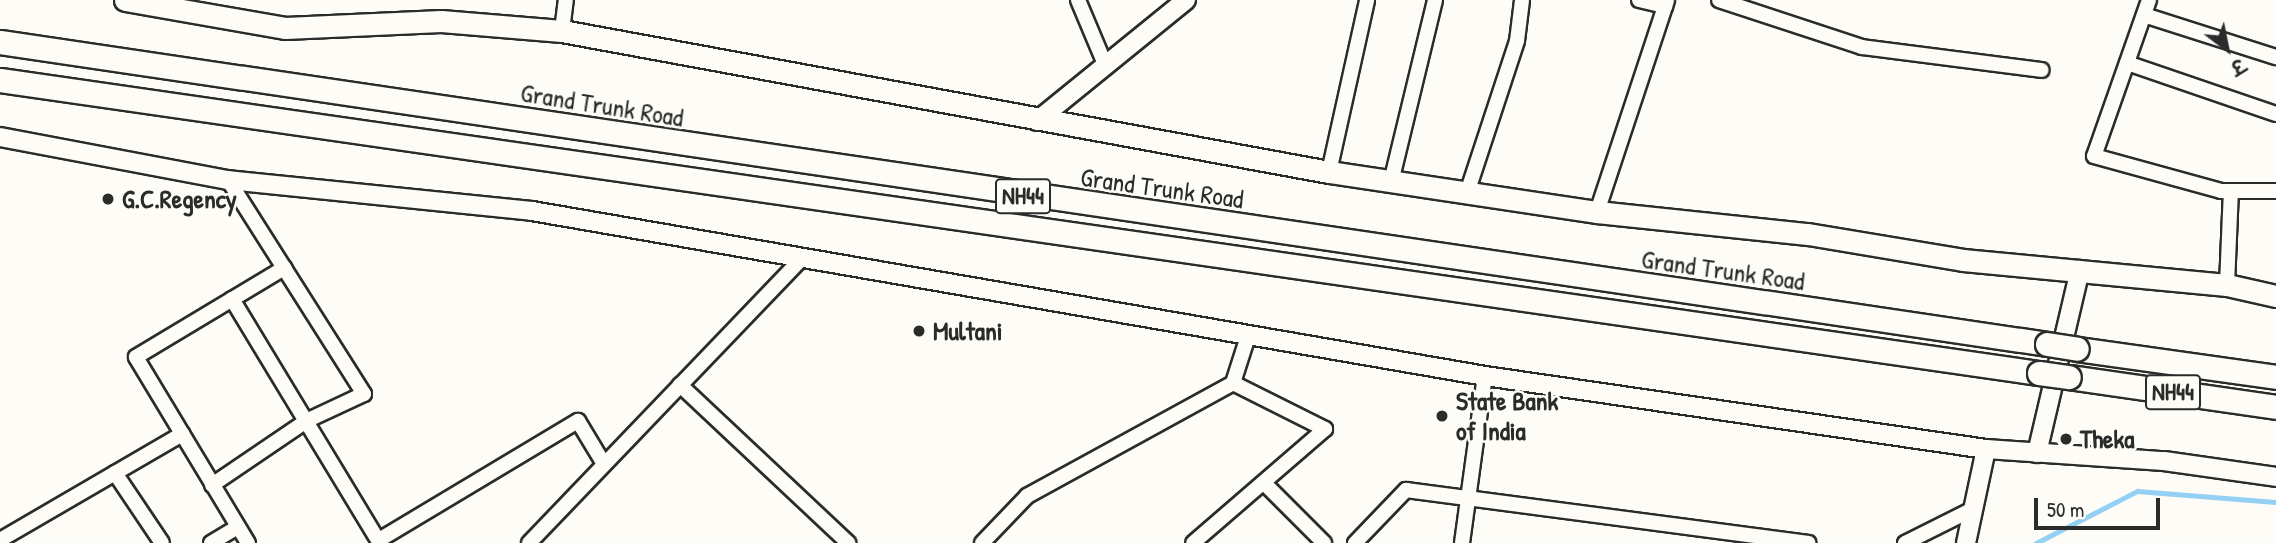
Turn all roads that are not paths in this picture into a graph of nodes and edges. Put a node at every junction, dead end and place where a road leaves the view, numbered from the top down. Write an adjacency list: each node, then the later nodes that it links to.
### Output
1 (125, 0): 13 (main road)
2 (566, 0): 13 (street)
3 (1078, 0): 16 (street)
4 (1367, 0): 23 (street)
5 (1435, 0): 24 (street)
6 (1522, 0): 26 (street)
7 (1639, 0): 11 (street)
8 (1719, 0): 18 (street)
9 (2149, 0): 12 (street)
10 (1182, 1): 16 (street)
11 (1666, 3): 29 (street)
12 (2144, 15): 15 (street); 17 (street)
13 (562, 31): 21 (main road)
14 (0, 42): 38 (highway, Grand Trunk Road / NH44, bridge)
15 (2276, 57)
16 (1104, 62): 21 (street)
17 (2127, 63): 20 (street); 27 (street)
18 (2042, 71)
19 (0, 80): 41 (highway, NH44, bridge)
20 (2276, 114)
21 (1037, 121): 23 (main road)
22 (0, 137): 25 (street)
23 (1329, 172): 24 (main road)
24 (1392, 178): 26 (main road)
25 (228, 180): 30 (street); 31 (street)
26 (1468, 190): 29 (main road)
27 (2231, 191): 28 (street); 33 (street)
28 (2276, 191)
29 (1597, 212): 32 (main road)
30 (803, 257): 36 (street); 40 (street)
31 (284, 268): 35 (street); 42 (street)
32 (2080, 270): 33 (main road); 45 (street)
33 (2227, 285): 34 (main road)
34 (2276, 296)
35 (232, 299): 42 (street); 43 (street)
36 (1247, 339): 37 (street); 39 (street)
37 (1485, 376): 44 (street); 51 (street)
38 (2276, 377)
39 (1233, 383): 49 (street); 61 (street)
40 (680, 385): 46 (street); 60 (street)
41 (2276, 407)
42 (306, 421): 50 (street); 55 (street)
43 (182, 434): 47 (street); 50 (street)
44 (1986, 449): 45 (street); 52 (street)
45 (2036, 453): 48 (street)
46 (604, 464): 55 (street); 59 (street)
47 (115, 473): 54 (street); 56 (street)
48 (2276, 477)
49 (1264, 483): 62 (street); 63 (street)
50 (212, 485): 53 (street)
51 (1468, 499): 64 (street); 65 (street); 66 (street)
52 (1973, 509): 67 (street); 68 (street)
53 (238, 527): 57 (street); 58 (street)
54 (0, 540)
55 (379, 542)
56 (162, 543)
57 (211, 543)
58 (248, 543)
59 (529, 543)
60 (848, 543)
61 (982, 543)
62 (1193, 543)
63 (1324, 543)
64 (1355, 543)
65 (1462, 543)
66 (1809, 543)
67 (1905, 543)
68 (1966, 543)

